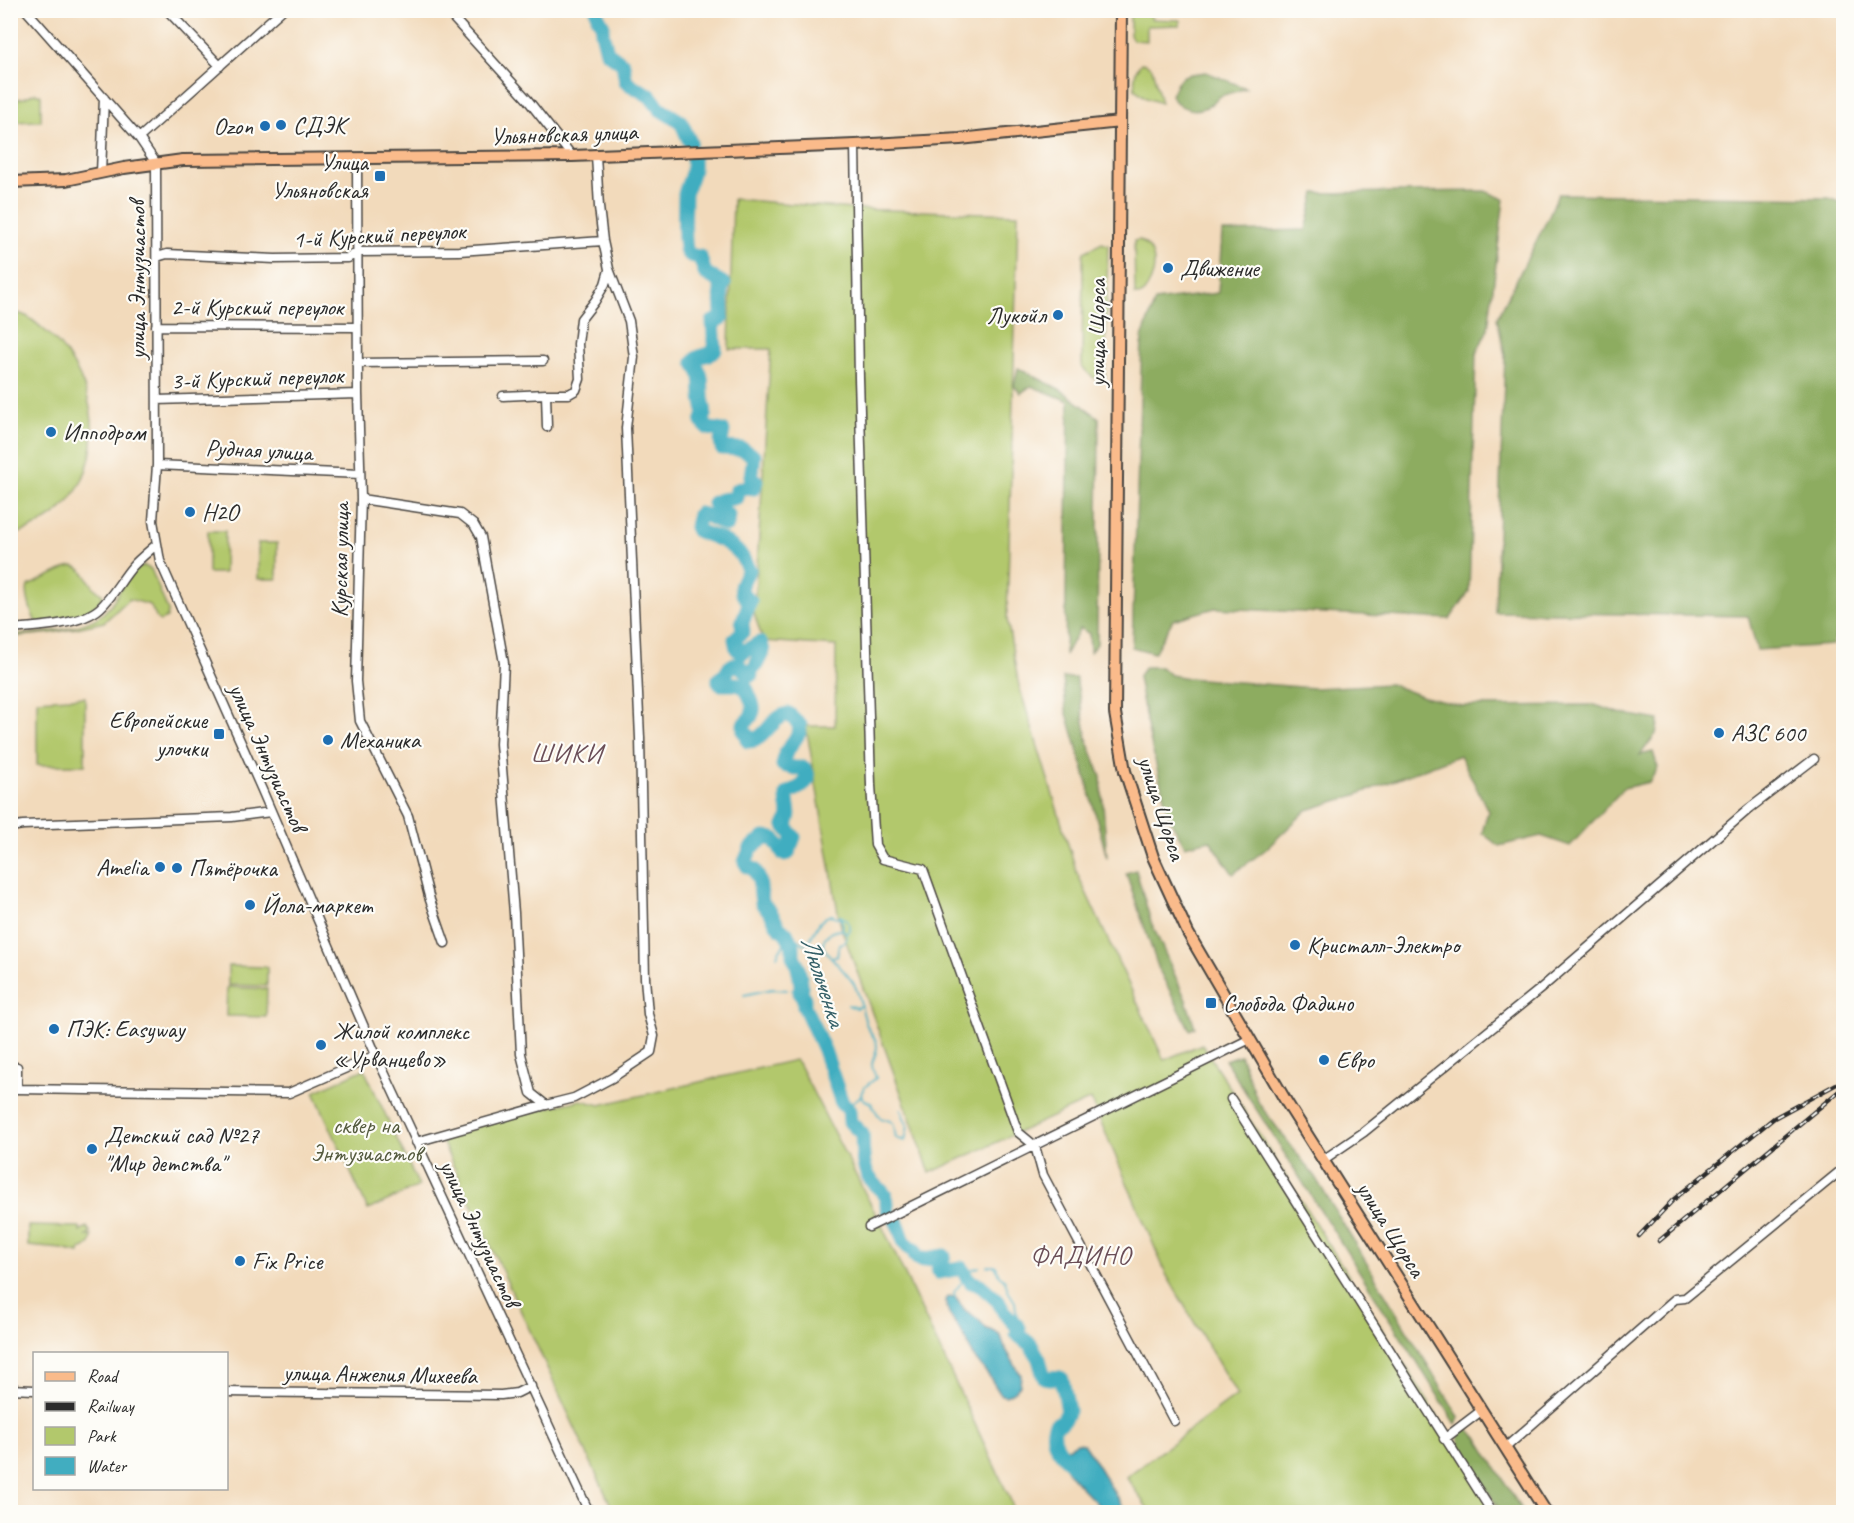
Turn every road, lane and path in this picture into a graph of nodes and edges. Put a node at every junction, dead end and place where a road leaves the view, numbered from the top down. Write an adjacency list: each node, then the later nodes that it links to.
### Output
1 (26, 10): 7 (street, улица Энтузиастов)
2 (167, 10): 6 (street)
3 (282, 10): 6 (street)
4 (446, 10): 12 (street)
5 (1121, 10): 8 (main road, улица Щорса)
6 (220, 66): 9 (street)
7 (104, 98): 9 (street, улица Энтузиастов); 15 (street)
8 (1120, 122): 10 (main road, Ульяновская улица); 39 (main road, улица Щорса)
9 (139, 138): 14 (street, улица Энтузиастов)
10 (855, 146): 11 (main road, Ульяновская улица); 45 (street)
11 (596, 155): 12 (main road, Ульяновская улица); 17 (street)
12 (572, 156): 13 (main road, Ульяновская улица)
13 (357, 160): 14 (main road, Ульяновская улица); 18 (street, Курская улица)
14 (156, 163): 15 (main road, Ульяновская улица); 19 (street, улица Энтузиастов)
15 (101, 173): 16 (main road, Ульяновская улица)
16 (10, 182)
17 (603, 241): 18 (street, 1-й Курский переулок); 20 (street)
18 (358, 252): 19 (street, 1-й Курский переулок); 22 (street, Курская улица)
19 (157, 257): 21 (street, улица Энтузиастов)
20 (609, 269): 26 (street); 43 (street)
21 (156, 326): 22 (street, 2-й Курский переулок); 28 (street, улица Энтузиастов)
22 (357, 327): 24 (street, Курская улица)
23 (543, 361): 24 (street)
24 (357, 363): 25 (street, Курская улица)
25 (358, 394): 28 (street, 3-й Курский переулок); 31 (street, Курская улица)
26 (546, 394): 27 (street); 29 (street)
27 (503, 396)
28 (157, 400): 30 (street, улица Энтузиастов)
29 (547, 427)
30 (157, 465): 31 (street, Рудная улица); 33 (street, улица Энтузиастов)
31 (360, 474): 32 (street, Курская улица)
32 (361, 499): 38 (street, Курская улица); 43 (street)
33 (156, 545): 34 (street); 36 (street, улица Энтузиастов)
34 (10, 629)
35 (1814, 759): 46 (street)
36 (271, 812): 37 (street); 40 (street, улица Энтузиастов)
37 (10, 827)
38 (445, 943)
39 (1250, 1039): 45 (street); 46 (main road, улица Щорса)
40 (376, 1055): 41 (street); 44 (street, улица Энтузиастов)
41 (10, 1067)
42 (1231, 1099): 55 (street)
43 (546, 1105): 44 (street)
44 (416, 1142): 49 (street, улица Энтузиастов)
45 (1035, 1146): 48 (street); 54 (street)
46 (1323, 1160): 53 (main road, улица Щорса)
47 (1844, 1168): 56 (street)
48 (869, 1227)
49 (531, 1386): 52 (street, улица Анжелия Михеева); 57 (street, улица Энтузиастов)
50 (10, 1389): 51 (street)
51 (33, 1390)
52 (228, 1392)
53 (1481, 1411): 55 (street); 56 (main road, улица Щорса)
54 (1174, 1421)
55 (1444, 1439): 58 (street)
56 (1505, 1448): 59 (main road, улица Щорса)
57 (589, 1512)
58 (1492, 1512)
59 (1545, 1512)

